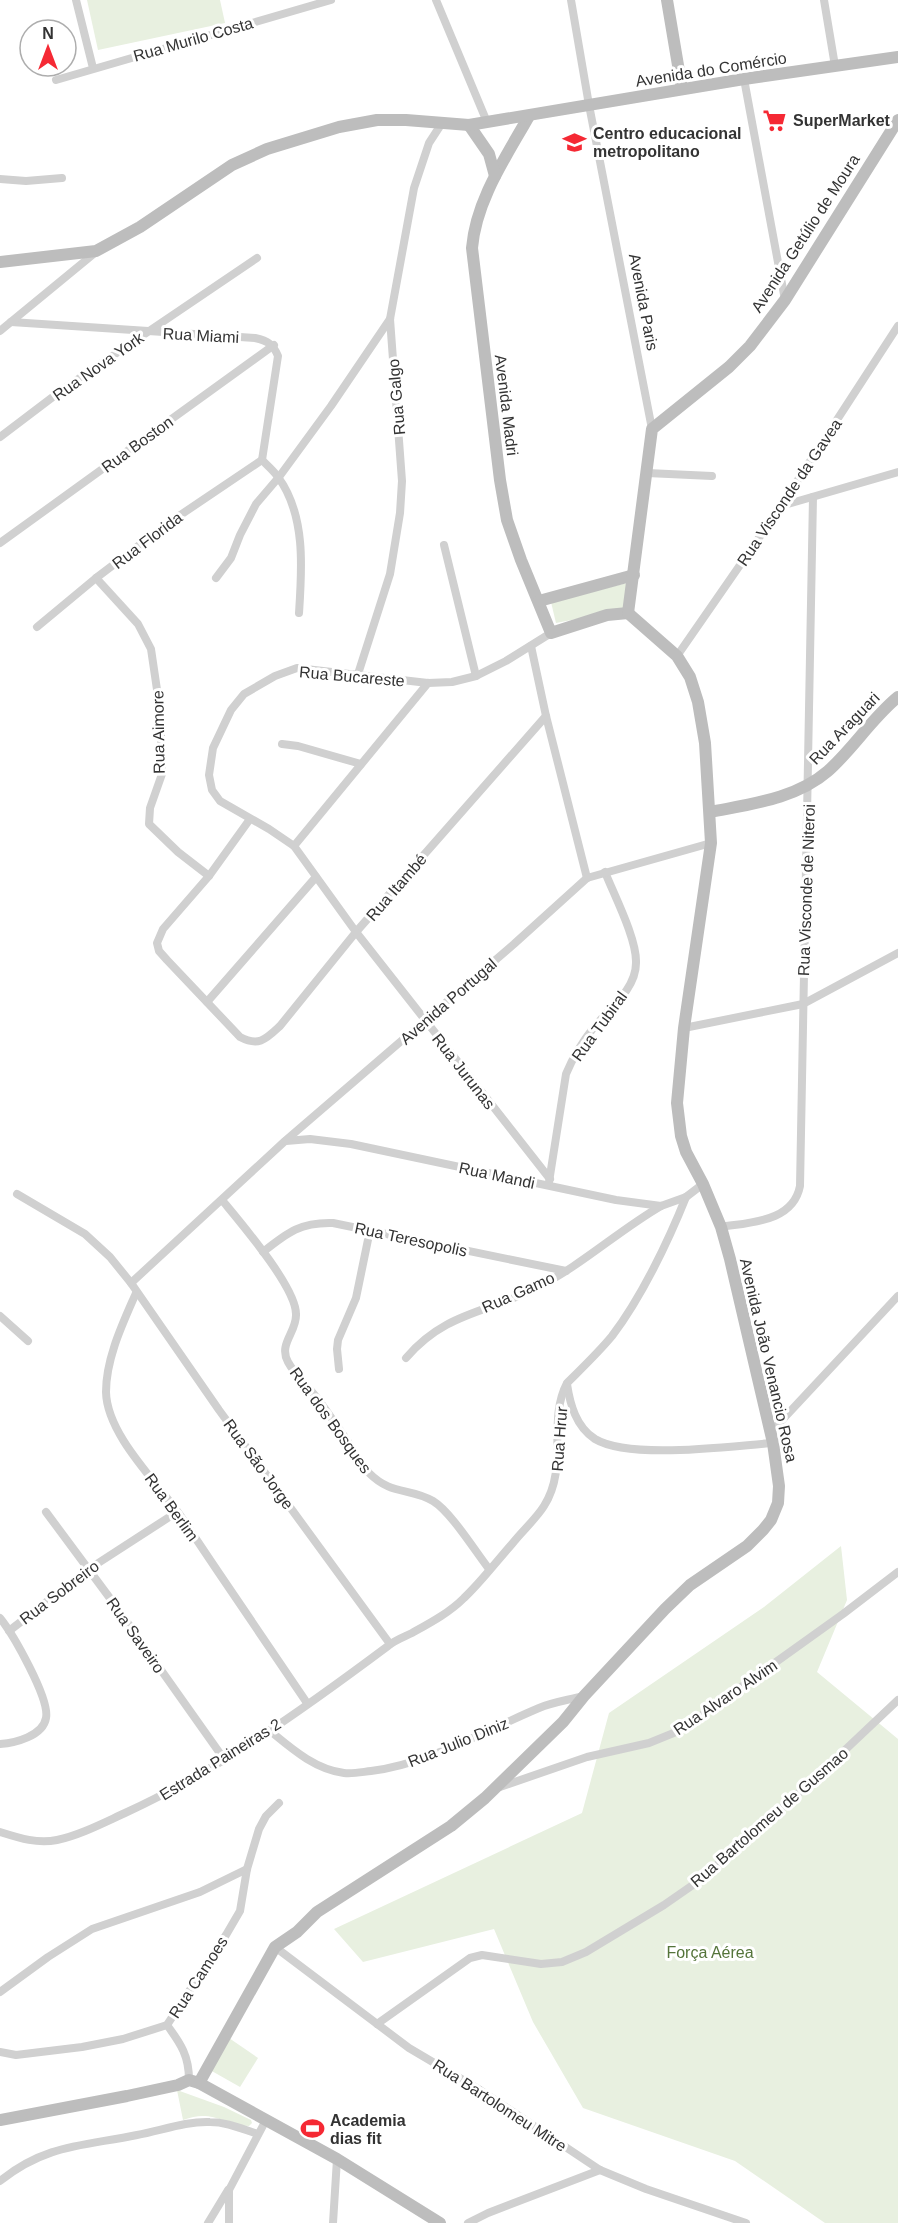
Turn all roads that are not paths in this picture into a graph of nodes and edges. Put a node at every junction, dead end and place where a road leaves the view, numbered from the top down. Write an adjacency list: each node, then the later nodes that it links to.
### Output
1 (76, 0): 9 (street)
2 (331, 0): 9 (street, Rua Murilo Costa)
3 (436, 0): 16 (street)
4 (571, 0): 13 (street, Avenida Paris)
5 (667, 0): 12 (main road)
6 (824, 0): 8 (street)
7 (898, 57): 8 (main road, Avenida do Comércio)
8 (835, 66): 10 (main road, Avenida do Comércio)
9 (93, 68): 11 (street, Rua Murilo Costa)
10 (744, 79): 12 (main road, Avenida do Comércio); 25 (street)
11 (56, 80)
12 (682, 90): 13 (main road, Avenida do Comércio)
13 (589, 105): 14 (main road, Avenida do Comércio); 32 (street, Avenida Paris)
14 (529, 116): 16 (main road, Avenida do Comércio); 19 (main road)
15 (898, 120): 25 (main road, Avenida Getúlio de Moura)
16 (488, 122): 18 (main road, Avenida do Comércio)
17 (442, 123): 18 (main road, Avenida do Comércio); 22 (main road, Avenida do Comércio); 26 (street, Rua Galgo)
18 (469, 125): 19 (main road)
19 (495, 176): 46 (main road, Avenida Madri)
20 (62, 177): 21 (street)
21 (0, 179)
22 (96, 251): 24 (main road); 27 (street)
23 (257, 258): 30 (street, Rua Nova York)
24 (0, 262)
25 (785, 300): 32 (main road, Avenida Getúlio de Moura)
26 (390, 319): 38 (street); 53 (street, Rua Galgo)
27 (11, 322): 29 (street); 30 (street, Rua Miami)
28 (898, 326): 40 (street, Rua Visconde da Gavea)
29 (0, 331)
30 (148, 332): 31 (street, Rua Miami); 33 (street, Rua Nova York)
31 (274, 345): 34 (street); 41 (street, Rua Boston)
32 (652, 429): 36 (main road, Avenida Paris)
33 (0, 437)
34 (262, 460): 38 (street); 44 (street, Rua Florida)
35 (898, 472): 39 (street)
36 (647, 473): 37 (street); 43 (main road, Avenida Paris)
37 (712, 476)
38 (279, 477): 45 (street); 47 (street)
39 (813, 498): 40 (street); 60 (street, Rua Visconde de Niteroi)
40 (781, 506): 52 (street, Rua Visconde da Gavea)
41 (0, 543)
42 (444, 545): 54 (street)
43 (634, 575): 46 (main road); 48 (main road, Avenida Paris)
44 (96, 578): 49 (street, Rua Florida); 66 (street, Rua Aimore)
45 (216, 578)
46 (539, 602): 50 (main road, Avenida Madri)
47 (299, 613)
48 (628, 613): 50 (main road); 52 (main road, Avenida João Venancio Rosa)
49 (37, 627)
50 (551, 633): 51 (street, Rua Bucareste)
51 (531, 645): 54 (street, Rua Bucareste); 57 (street)
52 (677, 656): 61 (main road, Avenida João Venancio Rosa)
53 (358, 674): 55 (street, Rua Bucareste); 62 (street, Rua Bucareste)
54 (476, 676): 55 (street, Rua Bucareste)
55 (428, 684): 59 (street)
56 (898, 697): 60 (main road, Rua Araguari)
57 (546, 716): 68 (street); 69 (street, Rua Itambé)
58 (282, 744): 59 (street)
59 (361, 764): 64 (street)
60 (809, 785): 61 (main road, Rua Araguari); 72 (street, Rua Visconde de Niteroi)
61 (710, 812): 63 (main road, Avenida João Venancio Rosa)
62 (250, 819): 64 (street, Rua Bucareste); 66 (street)
63 (711, 843): 65 (street); 74 (main road, Avenida João Venancio Rosa)
64 (294, 846): 67 (street, Rua Jurunas)
65 (605, 872): 68 (street); 76 (street, Rua Tubiral)
66 (209, 876): 71 (street)
67 (316, 878): 69 (street, Rua Jurunas); 71 (street)
68 (587, 878): 73 (street, Avenida Portugal)
69 (356, 933): 71 (street, Rua Itambé); 73 (street, Rua Jurunas)
70 (898, 953): 72 (street)
71 (207, 1002)
72 (803, 1004): 74 (street); 82 (street, Rua Visconde de Niteroi)
73 (425, 1020): 75 (street, Avenida Portugal); 76 (street, Rua Jurunas)
74 (684, 1028): 77 (main road, Avenida João Venancio Rosa)
75 (285, 1141): 76 (street, Rua Mandi); 80 (street, Avenida Portugal)
76 (549, 1182): 81 (street, Rua Mandi)
77 (704, 1185): 79 (street, Rua Mandi); 82 (main road, Avenida João Venancio Rosa)
78 (17, 1194): 86 (street, Rua São Jorge)
79 (686, 1197): 81 (street, Rua Mandi); 93 (street, Rua Hrur)
80 (222, 1200): 84 (street, Rua dos Bosques); 86 (street, Avenida Portugal)
81 (661, 1206): 85 (street, Rua Gamo)
82 (721, 1227): 94 (main road, Avenida João Venancio Rosa)
83 (370, 1230): 84 (street, Rua Teresopolis); 85 (street, Rua Teresopolis); 92 (street)
84 (263, 1252): 98 (street, Rua dos Bosques)
85 (566, 1271): 91 (street, Rua Gamo)
86 (130, 1283): 87 (street, Rua São Jorge)
87 (136, 1293): 96 (street, Rua Berlim); 102 (street, Rua São Jorge)
88 (898, 1296): 94 (street)
89 (0, 1316): 90 (street)
90 (28, 1341)
91 (406, 1358)
92 (339, 1369)
93 (567, 1383): 94 (street); 98 (street, Rua Hrur)
94 (771, 1438): 103 (main road, Avenida João Venancio Rosa)
95 (46, 1512): 97 (street, Rua Saveiro)
96 (177, 1512): 97 (street, Rua Sobreiro); 105 (street, Rua Berlim)
97 (89, 1569): 101 (street, Rua Sobreiro); 108 (street, Rua Saveiro)
98 (489, 1569): 102 (street, Rua Hrur)
99 (898, 1572): 109 (street, Rua Alvaro Alvim)
100 (0, 1618): 101 (street)
101 (9, 1631): 107 (street, Rua Sobreiro)
102 (390, 1644): 105 (street, Estrada Paineiras 2)
103 (584, 1696): 106 (street, Rua Julio Diniz); 109 (main road, Avenida João Venancio Rosa)
104 (898, 1700): 115 (street, Rua Bartolomeu de Gusmao)
105 (307, 1703): 106 (street, Estrada Paineiras 2)
106 (268, 1730): 108 (street, Estrada Paineiras 2)
107 (0, 1744)
108 (224, 1759): 111 (street, Estrada Paineiras 2)
109 (497, 1788): 113 (main road, Avenida João Venancio Rosa)
110 (279, 1803): 112 (street, Rua Camoes)
111 (0, 1832)
112 (247, 1869): 114 (street); 116 (street, Rua Camoes)
113 (275, 1947): 115 (street, Rua Bartolomeu Mitre); 118 (main road, Avenida João Venancio Rosa)
114 (0, 1992)
115 (377, 2024): 123 (street, Rua Bartolomeu Mitre)
116 (167, 2025): 117 (street, Rua Camoes); 118 (street)
117 (0, 2052)
118 (194, 2081): 119 (main road); 120 (main road)
119 (0, 2120)
120 (266, 2120): 121 (street); 122 (main road)
121 (258, 2134): 124 (street); 125 (street)
122 (337, 2159): 126 (main road); 129 (street)
123 (600, 2170): 130 (street); 131 (street, Rua Bartolomeu Mitre)
124 (0, 2181)
125 (229, 2190): 127 (street); 128 (street)
126 (437, 2222)
127 (208, 2223)
128 (229, 2223)
129 (333, 2223)
130 (468, 2223)
131 (746, 2223)

